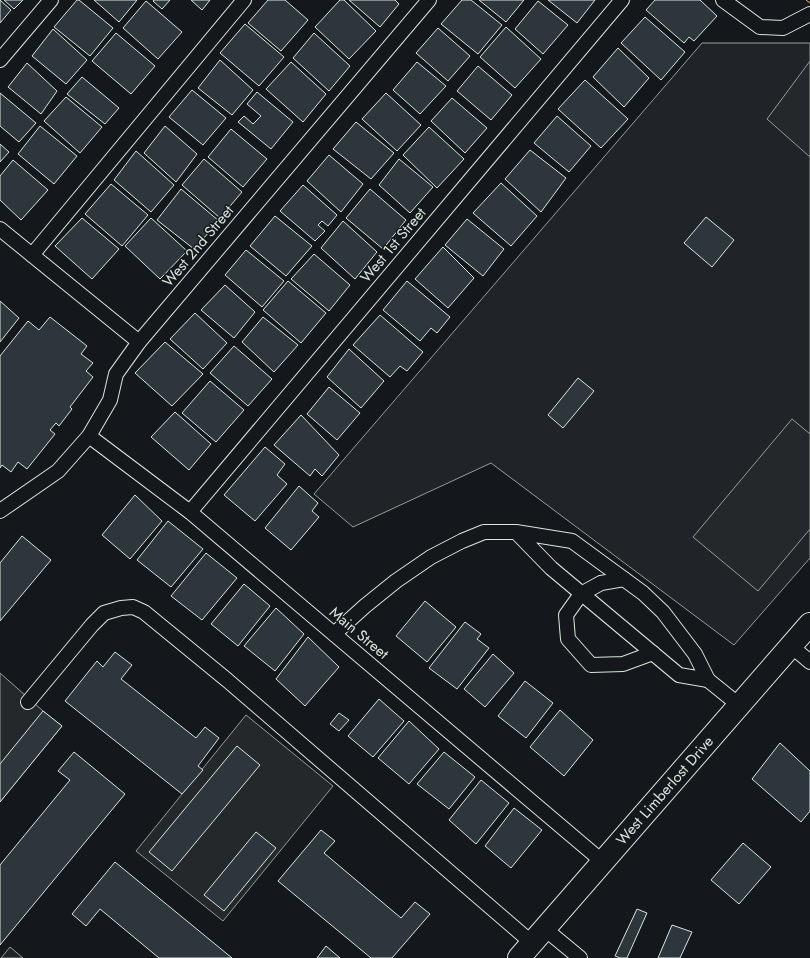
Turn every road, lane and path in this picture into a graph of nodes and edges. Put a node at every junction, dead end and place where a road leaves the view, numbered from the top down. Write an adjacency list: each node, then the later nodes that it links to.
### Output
1 (51, 0): 7 (lane)
2 (244, 0): 9 (lane)
3 (429, 0): 10 (lane, West 2nd Street)
4 (622, 0): 13 (lane, West 1st Street)
5 (723, 0): 6 (lane)
6 (810, 14)
7 (0, 60)
8 (0, 229): 9 (lane)
9 (32, 255): 10 (lane)
10 (139, 342): 11 (lane, West 2nd Street)
11 (89, 436): 12 (lane, West 2nd Street); 13 (lane, Main Street)
12 (0, 511)
13 (190, 512): 18 (lane, Main Street)
14 (516, 532): 15 (lane); 16 (lane); 18 (lane)
15 (624, 579): 16 (lane); 22 (lane)
16 (581, 594): 20 (lane); 20 (lane)
17 (810, 624): 19 (street, West Limberlost Drive)
18 (334, 634): 25 (lane, Main Street)
19 (791, 646): 21 (lane); 24 (street, West Limberlost Drive)
20 (653, 653): 22 (lane)
21 (810, 662)
22 (708, 680): 24 (lane)
23 (28, 702): 26 (lane)
24 (740, 705): 25 (street, West Limberlost Drive)
25 (603, 862): 26 (street, West Limberlost Drive)
26 (532, 943): 27 (lane)
27 (580, 958)

